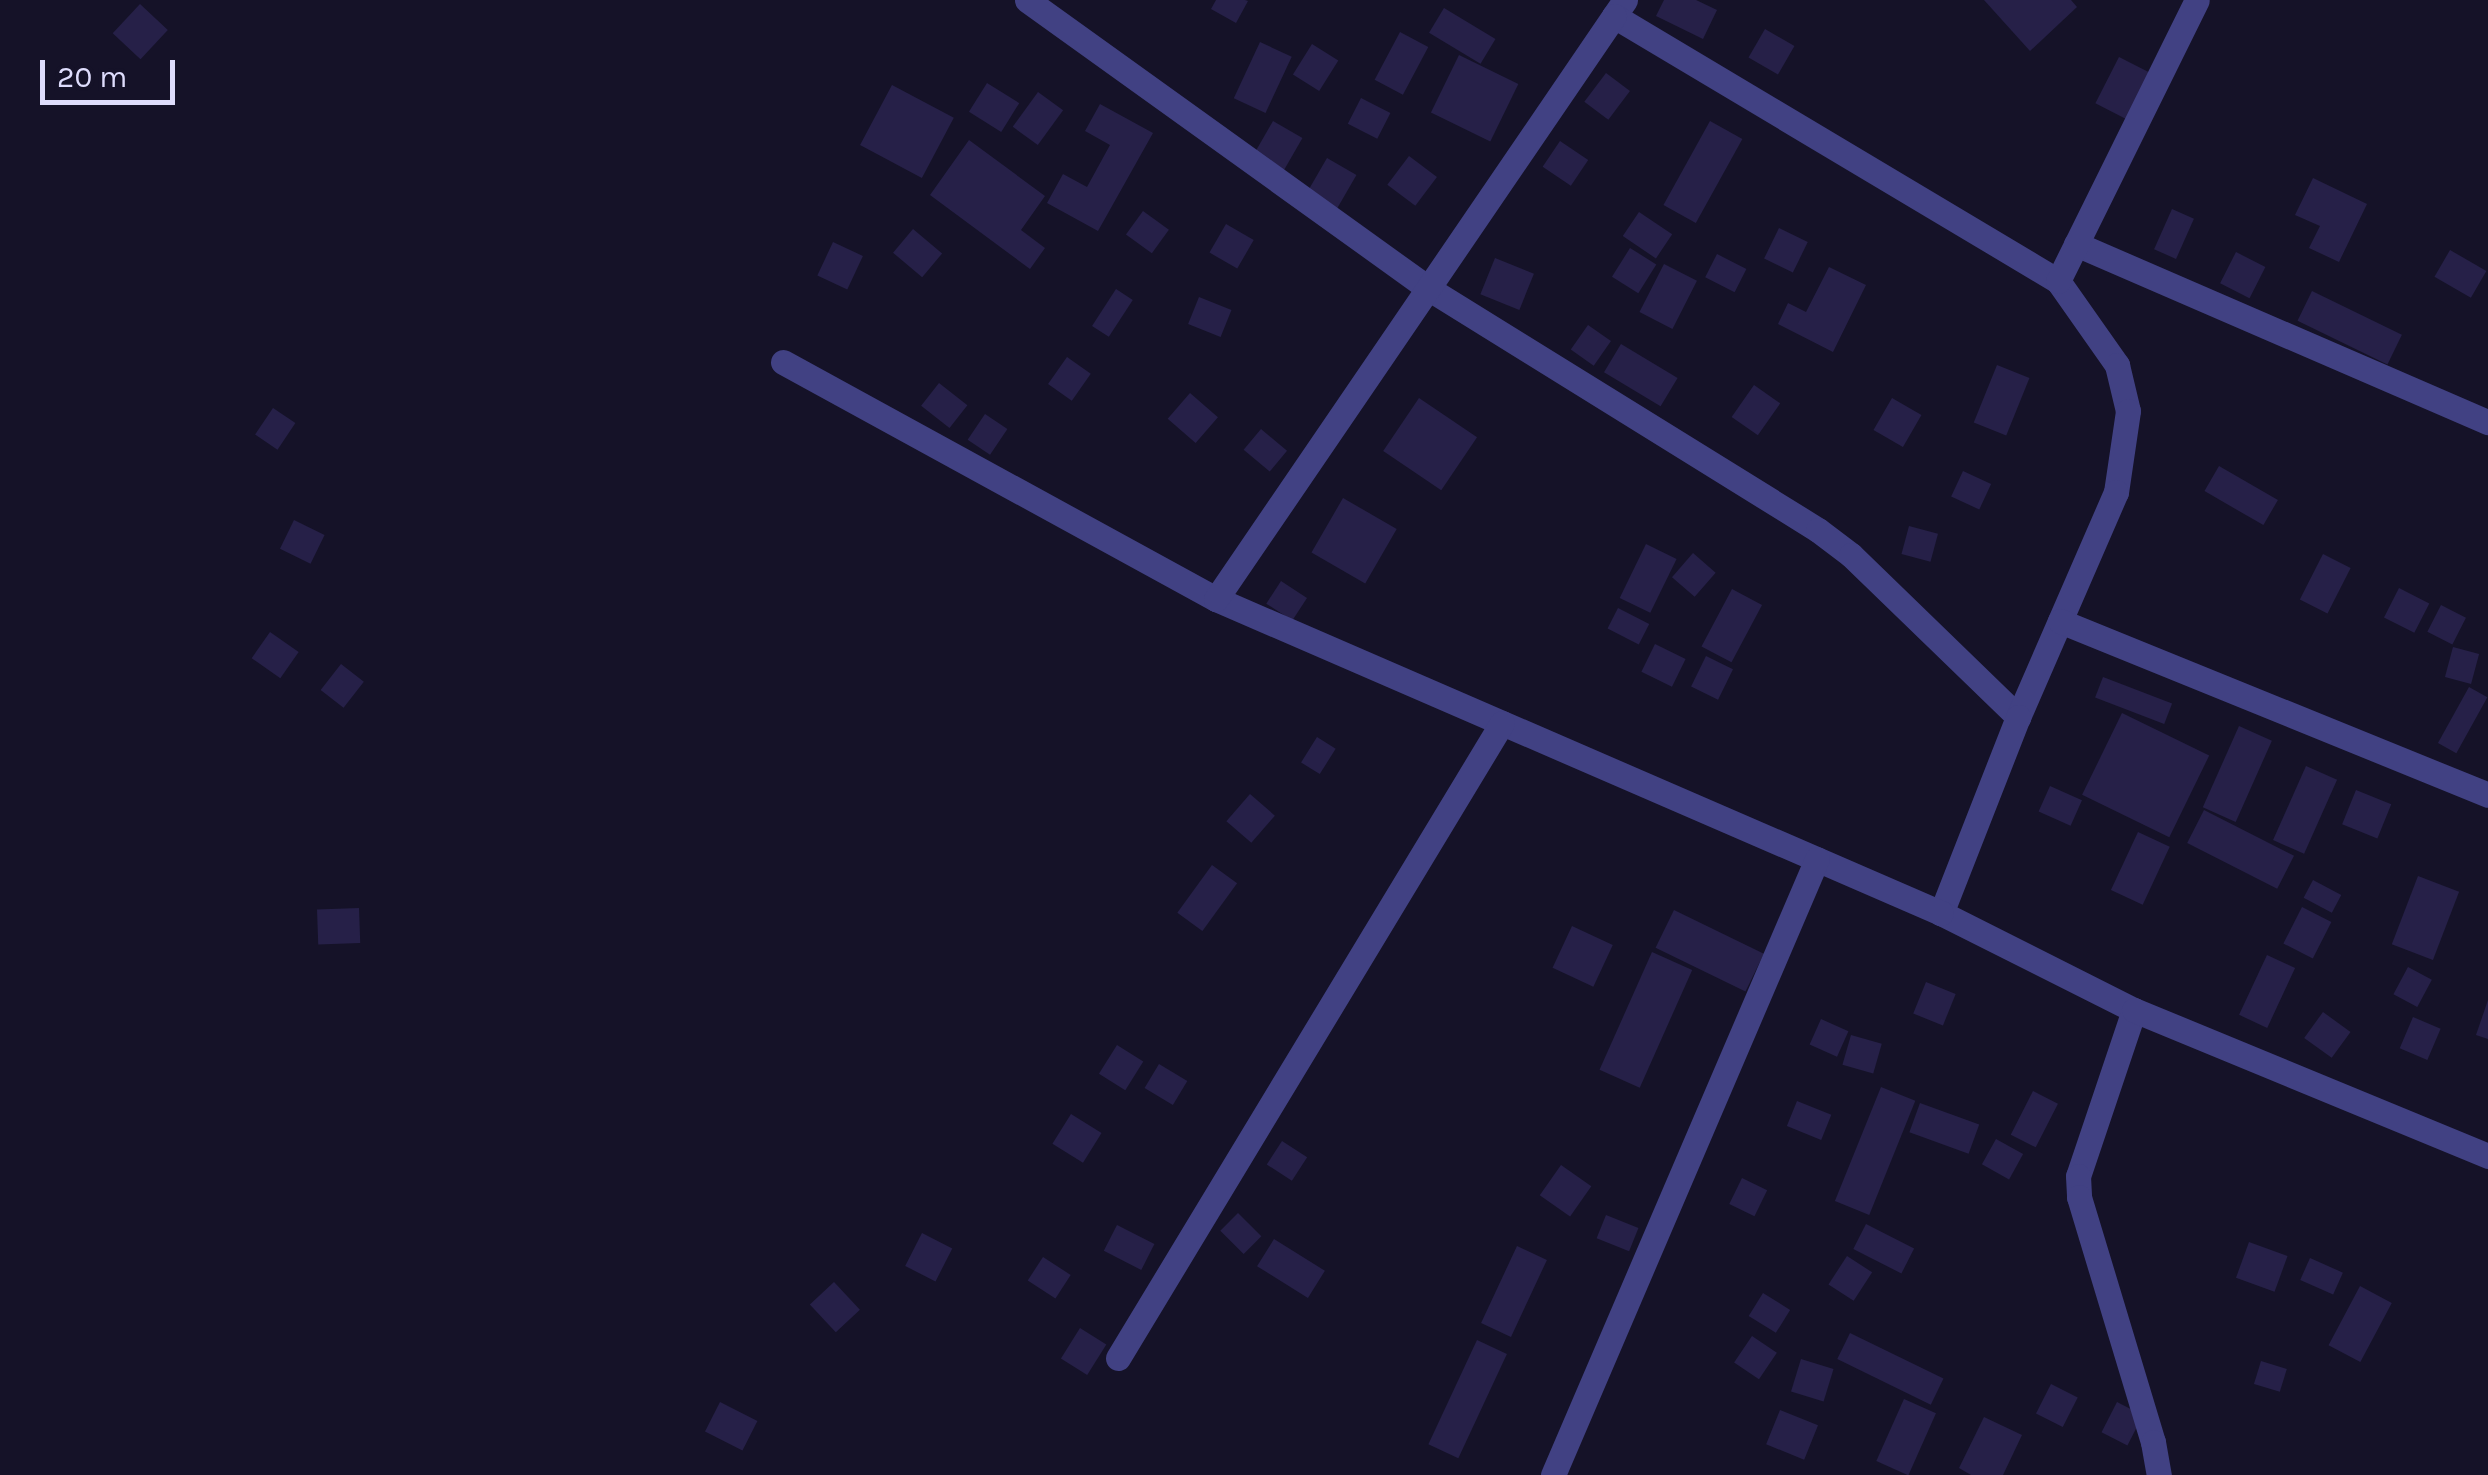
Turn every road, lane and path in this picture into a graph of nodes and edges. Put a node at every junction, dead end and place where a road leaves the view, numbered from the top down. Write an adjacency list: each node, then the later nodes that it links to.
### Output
1 (1027, 0): 6 (street)
2 (2196, 0): 4 (street)
3 (1620, 8): 5 (street); 6 (street)
4 (2076, 244): 5 (street); 8 (street)
5 (2058, 281): 10 (street)
6 (1431, 290): 9 (street); 11 (street)
7 (783, 362): 9 (street)
8 (2488, 422)
9 (1216, 599): 12 (street)
10 (2060, 620): 11 (street); 13 (street)
11 (2018, 718): 15 (street)
12 (1502, 723): 14 (street); 18 (street)
13 (2488, 796)
14 (1816, 859): 15 (street); 19 (street)
15 (1941, 913): 16 (street)
16 (2134, 1010): 17 (street); 20 (street)
17 (2488, 1156)
18 (1118, 1358)
19 (1553, 1475)
20 (2159, 1475)

